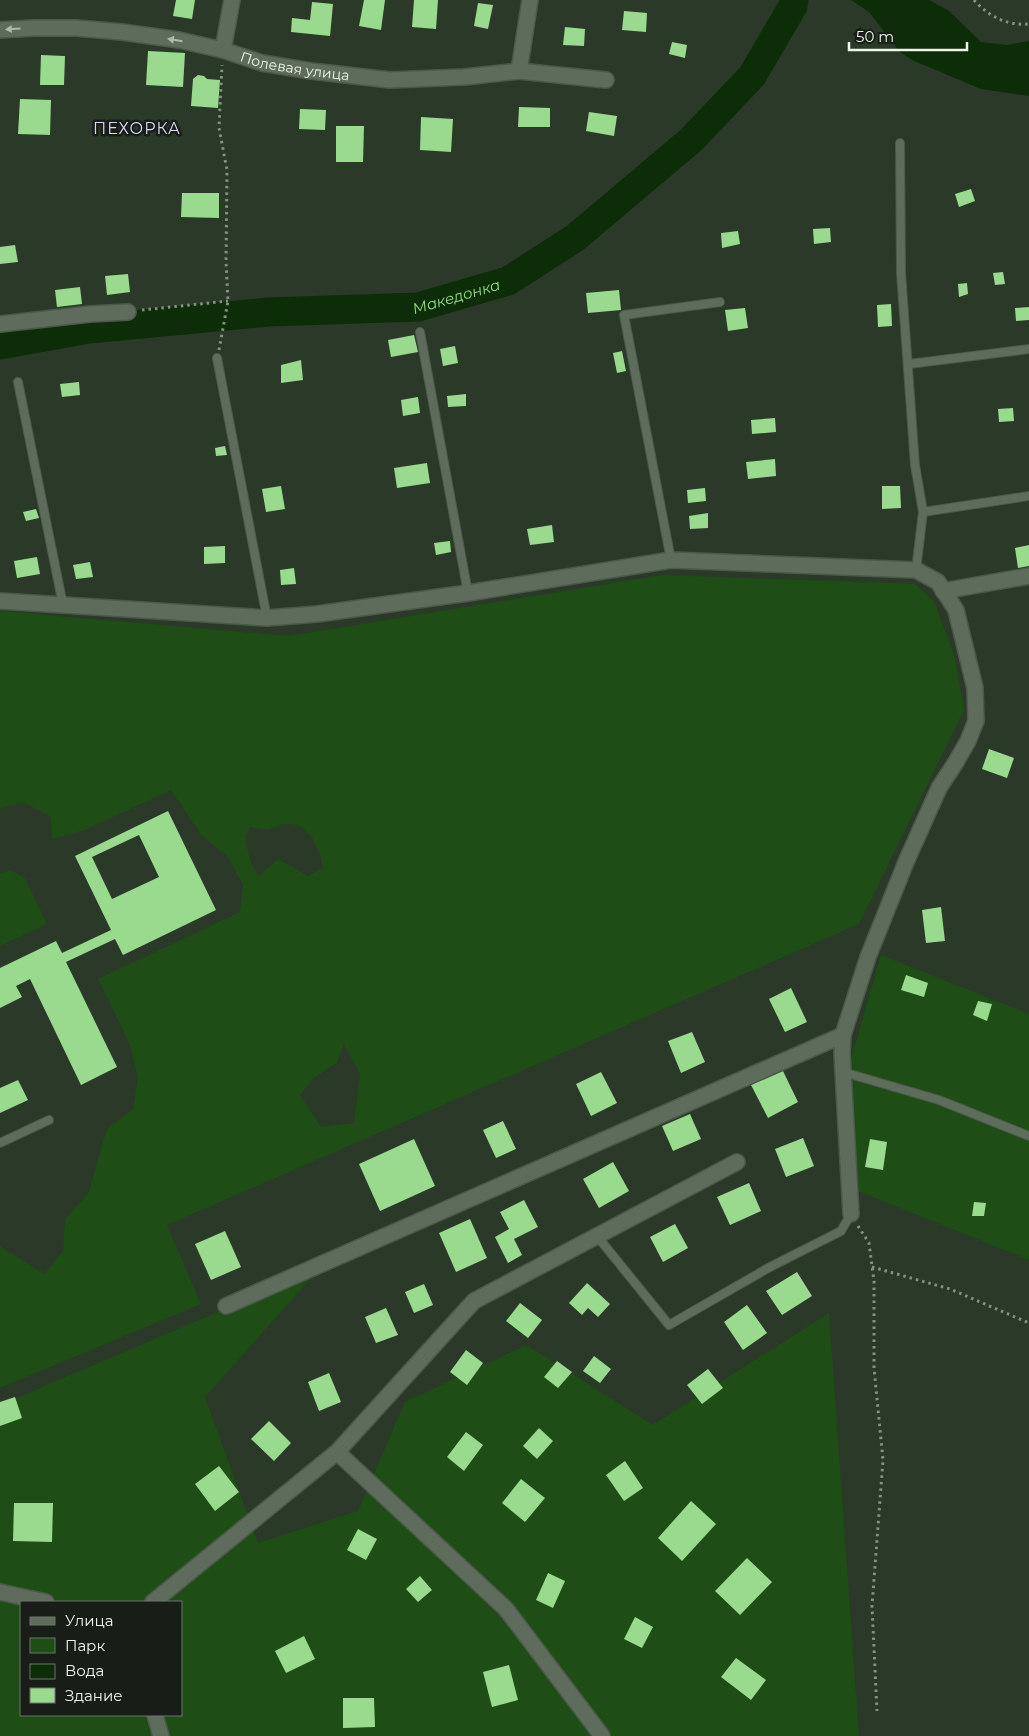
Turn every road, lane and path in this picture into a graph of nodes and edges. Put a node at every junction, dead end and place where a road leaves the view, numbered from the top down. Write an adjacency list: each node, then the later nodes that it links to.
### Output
1 (232, 0): 6 (street)
2 (530, 0): 7 (street)
3 (974, 0): 4 (path)
4 (1029, 24)
5 (0, 30): 6 (street, Полевая улица, one-way to 5)
6 (222, 50): 7 (street, Полевая улица); 10 (path)
7 (519, 72): 8 (street, Полевая улица)
8 (606, 80)
9 (900, 143): 18 (lane)
10 (228, 301): 12 (path); 15 (path)
11 (720, 302): 22 (lane)
12 (128, 312): 13 (street)
13 (0, 324)
14 (420, 332): 26 (lane)
15 (223, 335)
16 (1029, 349): 18 (lane)
17 (217, 358): 29 (lane)
18 (908, 364): 21 (lane)
19 (18, 382): 28 (lane)
20 (1029, 496): 21 (lane)
21 (923, 512): 23 (lane)
22 (671, 560): 23 (street); 26 (street)
23 (916, 570): 25 (street)
24 (1029, 576): 25 (street)
25 (943, 591): 30 (street)
26 (468, 593): 29 (street)
27 (0, 601): 28 (street)
28 (63, 605): 29 (street)
29 (267, 618)
30 (843, 1036): 31 (street); 39 (street)
31 (843, 1072): 33 (lane); 36 (street)
32 (49, 1120): 34 (lane)
33 (1029, 1136)
34 (0, 1143)
35 (737, 1162): 37 (street)
36 (851, 1214): 37 (lane); 38 (path)
37 (597, 1236): 41 (street)
38 (872, 1267): 40 (path); 45 (path)
39 (226, 1306)
40 (1029, 1322)
41 (337, 1452): 44 (street); 48 (street)
42 (0, 1592): 43 (street)
43 (41, 1601)
44 (153, 1601)
45 (876, 1711)
46 (155, 1716): 47 (street)
47 (161, 1736)
48 (602, 1736)

